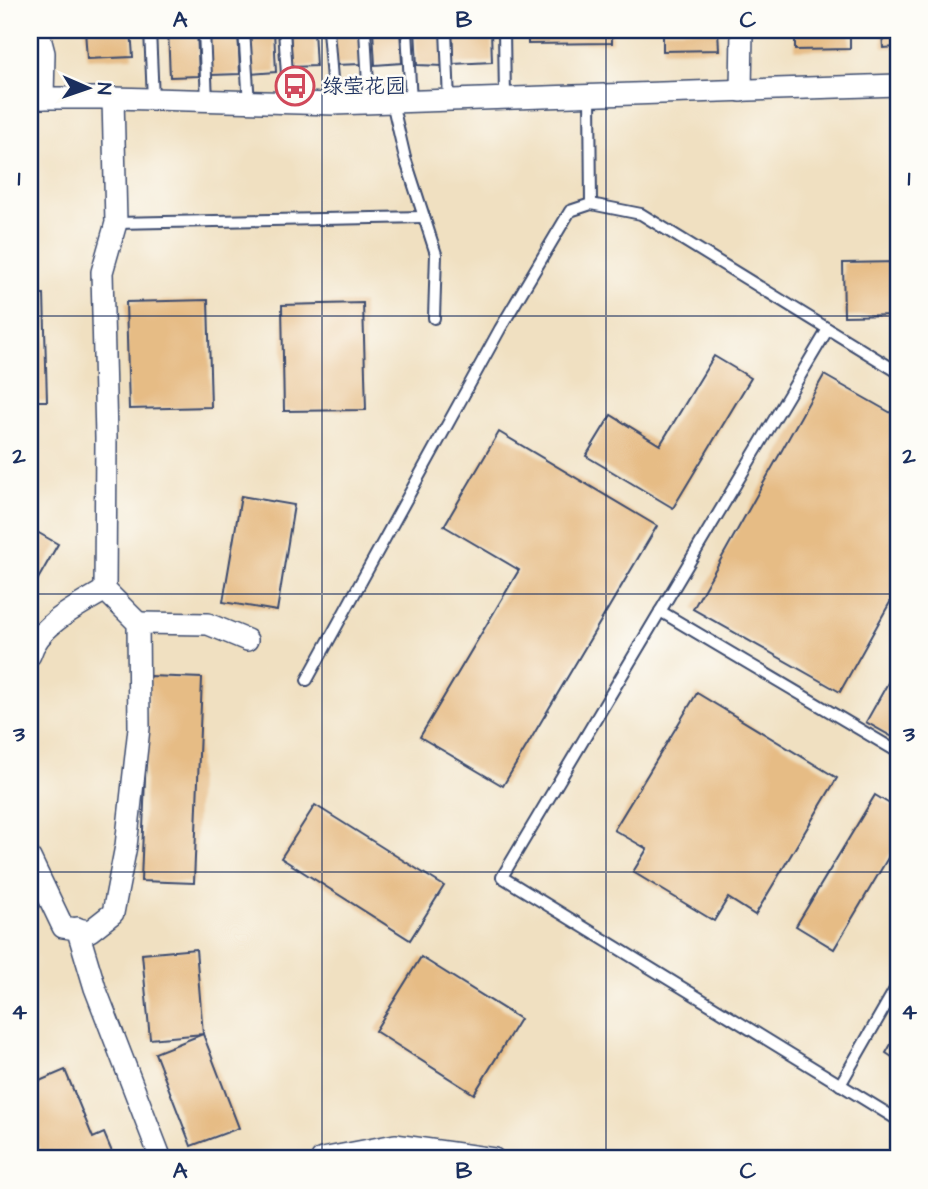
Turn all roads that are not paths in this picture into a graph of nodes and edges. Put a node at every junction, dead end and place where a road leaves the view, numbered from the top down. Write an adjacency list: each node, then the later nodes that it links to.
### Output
1 (38, 30): 15 (street)
2 (150, 30): 18 (lane)
3 (204, 30): 19 (lane)
4 (244, 30): 22 (lane)
5 (284, 30): 24 (lane)
6 (328, 30): 25 (lane)
7 (365, 30): 23 (lane)
8 (407, 30): 21 (lane)
9 (446, 30): 20 (lane)
10 (504, 30): 17 (lane)
11 (742, 30): 13 (street)
12 (898, 85): 13 (street)
13 (741, 91): 14 (street)
14 (590, 96): 17 (street); 26 (lane)
15 (37, 98): 16 (street)
16 (113, 98): 18 (street); 28 (street)
17 (505, 99): 20 (street)
18 (153, 100): 19 (street)
19 (207, 101): 22 (street)
20 (449, 101): 21 (street)
21 (401, 102): 23 (street); 27 (lane)
22 (248, 103): 24 (street)
23 (369, 103): 25 (street)
24 (289, 104): 25 (street)
25 (334, 104)
26 (592, 204): 30 (lane); 37 (lane)
27 (424, 217): 28 (lane); 29 (lane)
28 (116, 223): 32 (street)
29 (434, 318)
30 (828, 329): 31 (lane); 33 (lane)
31 (898, 372)
32 (105, 590): 34 (street); 36 (street)
33 (660, 611): 38 (lane); 42 (lane)
34 (138, 624): 35 (street); 40 (street)
35 (247, 640)
36 (30, 655)
37 (307, 680)
38 (898, 752)
39 (30, 858): 40 (street)
40 (76, 928): 44 (street)
41 (898, 984): 42 (lane)
42 (840, 1085): 43 (lane)
43 (898, 1120)
44 (161, 1159)
45 (322, 1159): 46 (street)
46 (494, 1159)

